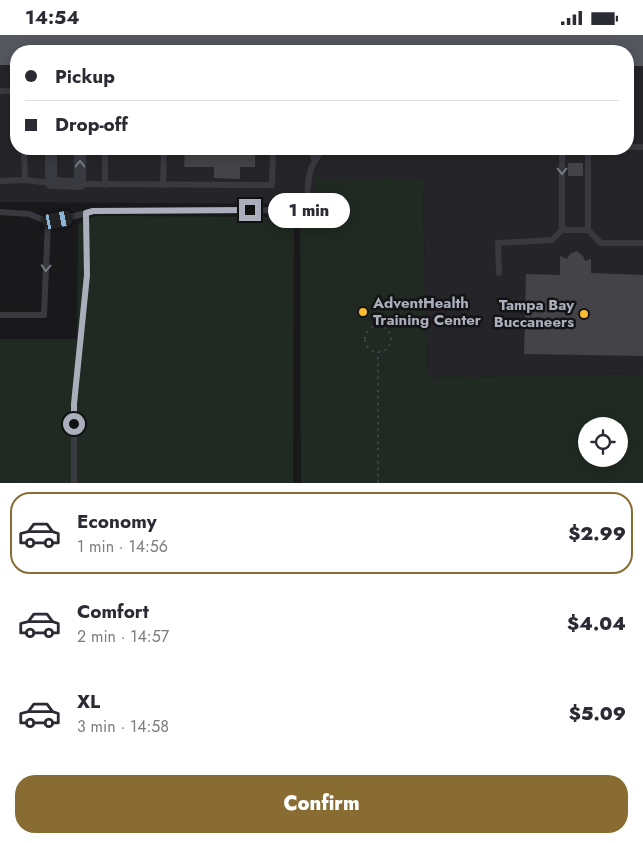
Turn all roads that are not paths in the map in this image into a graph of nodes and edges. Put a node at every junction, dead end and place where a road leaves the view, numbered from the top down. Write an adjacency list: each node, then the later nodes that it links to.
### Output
1 (619, 35): 7 (lane)
2 (27, 36): 4 (main road); 6 (main road)
3 (115, 36): 5 (main road); 6 (main road)
4 (0, 37)
5 (520, 38): 8 (main road)
6 (69, 41)
7 (643, 41): 8 (main road)
8 (578, 42)
9 (24, 155): 20 (lane)
10 (51, 155): 22 (street)
11 (80, 155): 23 (street, one-way to 11)
12 (105, 155): 24 (lane)
13 (164, 155): 25 (lane)
14 (273, 155): 25 (lane)
15 (313, 155): 19 (lane)
16 (318, 155): 19 (lane)
17 (562, 155): 29 (lane, one-way to 29)
18 (588, 155): 30 (lane)
19 (314, 159): 27 (lane)
20 (25, 180): 21 (lane); 22 (lane)
21 (0, 181)
22 (51, 183): 23 (street)
23 (80, 185): 24 (lane)
24 (105, 185): 25 (lane)
25 (163, 185)
26 (0, 212): 28 (lane)
27 (86, 213): 28 (lane); 34 (lane)
28 (48, 222): 33 (lane, one-way to 33)
29 (562, 230): 30 (lane); 32 (lane)
30 (588, 230): 31 (lane)
31 (643, 243)
32 (498, 273)
33 (0, 315)
34 (74, 483)

